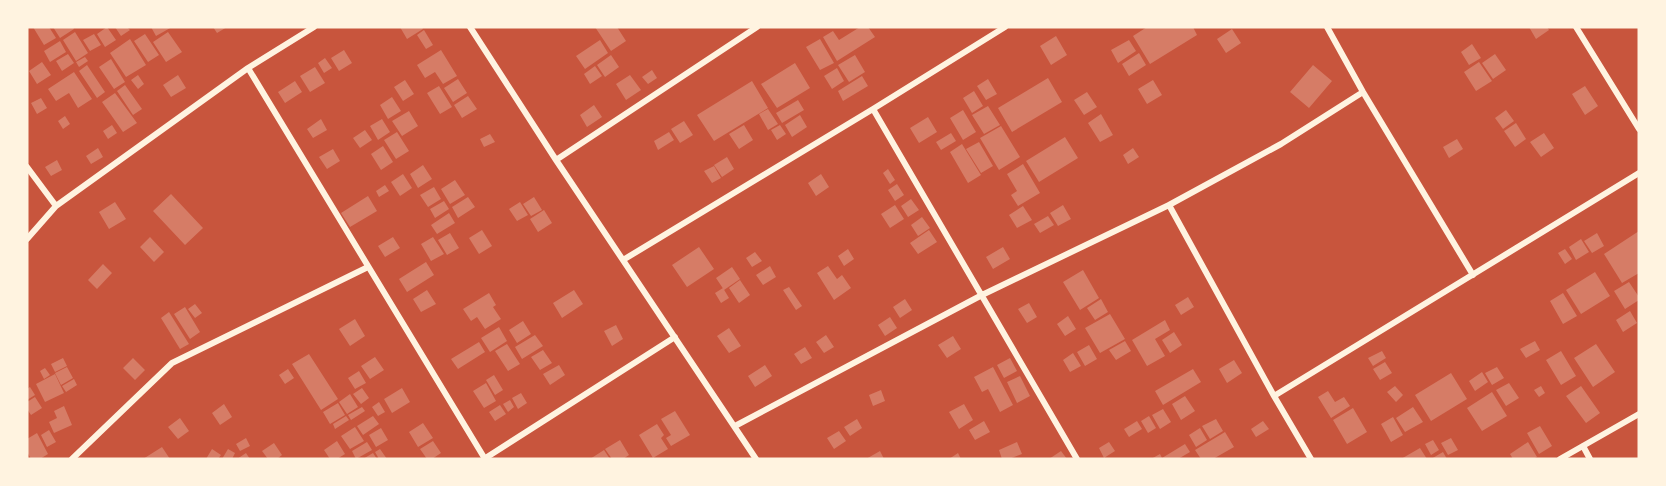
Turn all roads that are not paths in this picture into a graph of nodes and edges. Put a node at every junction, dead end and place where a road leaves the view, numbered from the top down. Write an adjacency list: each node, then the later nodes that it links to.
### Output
1 (314, 27): 7 (street)
2 (470, 27): 11 (street)
3 (757, 27): 11 (street)
4 (1005, 27): 9 (street)
5 (1327, 27): 8 (street)
6 (1576, 27): 10 (street)
7 (248, 68): 15 (street); 18 (street)
8 (1363, 92): 14 (street); 19 (street)
9 (873, 109): 17 (street); 20 (street)
10 (1639, 129)
11 (556, 160): 17 (street)
12 (27, 167): 15 (street)
13 (1639, 173): 19 (street)
14 (1169, 205): 20 (street); 22 (street)
15 (56, 206): 16 (street)
16 (27, 239)
17 (623, 260): 21 (street)
18 (368, 267): 26 (street); 27 (street)
19 (1473, 275): 22 (street)
20 (982, 296): 24 (street); 29 (street)
21 (675, 337): 24 (street); 27 (street)
22 (1274, 396): 30 (street)
23 (1639, 414): 25 (street)
24 (735, 426): 28 (street)
25 (1583, 446): 31 (street); 32 (street)
26 (72, 459)
27 (484, 459)
28 (756, 459)
29 (1077, 459)
30 (1311, 459)
31 (1560, 459)
32 (1590, 459)

